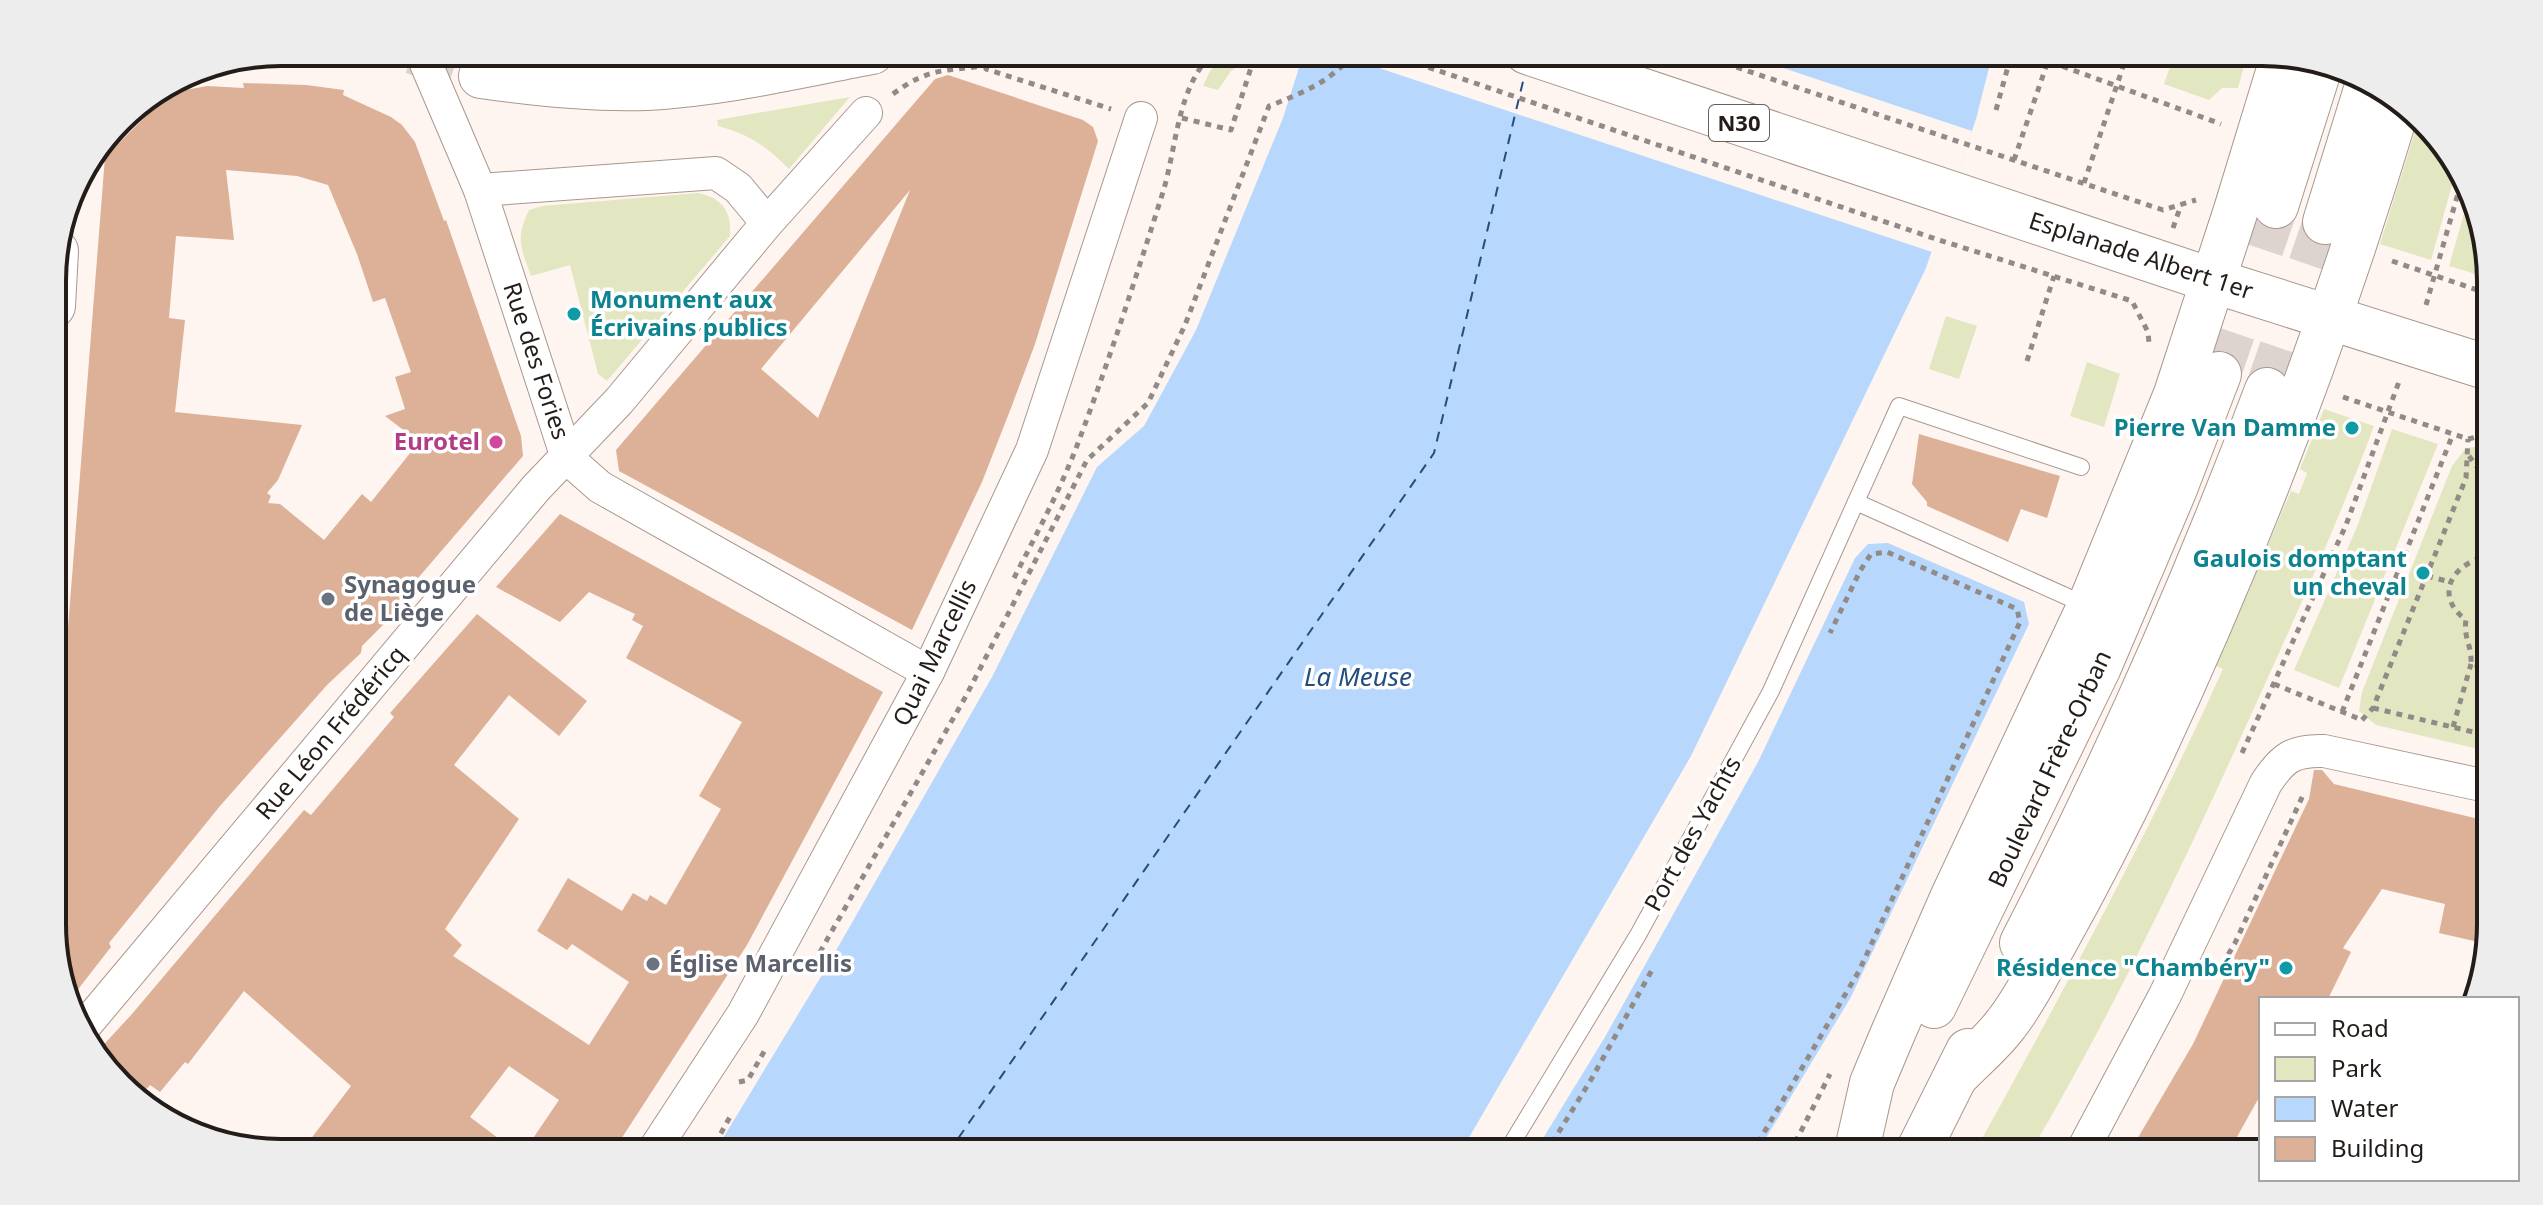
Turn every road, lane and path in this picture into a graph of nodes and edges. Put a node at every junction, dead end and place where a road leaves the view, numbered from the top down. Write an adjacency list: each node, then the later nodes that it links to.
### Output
1 (427, 66): 27 (street, Rue des Fories)
2 (795, 66): 16 (main road)
3 (987, 66): 20 (path); 22 (path)
4 (1200, 66): 23 (path)
5 (1252, 66): 23 (path)
6 (1342, 66): 66 (path)
7 (1424, 66): 34 (path)
8 (1569, 66): 35 (main road, Esplanade Albert 1er / N30)
9 (1733, 66): 25 (path)
10 (2008, 66): 19 (path)
11 (2046, 66): 25 (path)
12 (2062, 66): 17 (path)
13 (2123, 66): 17 (path)
14 (2280, 67): 35 (main road)
15 (2318, 74): 29 (main road)
16 (481, 76)
17 (2117, 86): 24 (path); 26 (path)
18 (2365, 92): 31 (main road)
19 (1996, 110)
20 (866, 113): 32 (street, Rue Léon Frédéricq)
21 (2396, 113): 37 (main road)
22 (1141, 118): 61 (street, Quai Marcellis)
23 (1182, 118): 52 (path)
24 (2233, 128)
25 (2014, 160): 26 (path)
26 (2084, 183): 30 (path)
27 (480, 190): 32 (street); 49 (street, Rue des Fories)
28 (2458, 193): 33 (path)
29 (2276, 206)
30 (2163, 210)
31 (2325, 222)
32 (767, 223): 49 (street, Rue Léon Frédéricq)
33 (2436, 275): 36 (path); 39 (path)
34 (2054, 276): 38 (path); 40 (path)
35 (2214, 281): 37 (main road, Esplanade Albert 1er); 57 (main road)
36 (2477, 290)
37 (2331, 318): 39 (main road, Esplanade Albert 1er); 72 (main road)
38 (2148, 332)
39 (2413, 344): 41 (main road, Esplanade Albert 1er); 44 (path)
40 (2027, 361)
41 (2477, 364)
42 (2219, 374): 80 (main road, Boulevard Frère-Orban)
43 (2267, 390): 72 (main road, Boulevard Frère-Orban)
44 (2388, 413): 45 (path); 63 (path)
45 (2453, 434): 47 (path); 63 (path)
46 (2477, 437): 47 (path)
47 (2468, 439): 48 (path)
48 (2468, 456): 51 (path); 55 (path)
49 (567, 458): 61 (street, Rue des Fories); 71 (street, Rue Léon Frédéricq)
50 (2081, 467): 53 (lane, Port des Yachts)
51 (2477, 467)
52 (1067, 469)
53 (1856, 502): 57 (lane); 76 (lane, Port des Yachts)
54 (2477, 559): 56 (path)
55 (2427, 576): 56 (path); 62 (path)
56 (2450, 582): 59 (path)
57 (2089, 607): 79 (main road)
58 (1829, 636): 78 (path)
59 (2471, 664): 60 (path); 64 (path)
60 (2477, 665)
61 (928, 672): 74 (street, Quai Marcellis)
62 (2373, 708): 63 (path); 64 (path)
63 (2342, 712)
64 (2453, 727): 65 (path)
65 (2477, 733)
66 (934, 751)
67 (2310, 781): 70 (path)
68 (2477, 784): 82 (street)
69 (1654, 966): 77 (path)
70 (2213, 982)
71 (89, 1021)
72 (1956, 1076): 81 (main road, Boulevard Frère-Orban)
73 (731, 1115): 75 (path)
74 (661, 1139)
75 (718, 1139)
76 (1514, 1139)
77 (1555, 1139)
78 (1760, 1139)
79 (1858, 1139)
80 (1861, 1139)
81 (1924, 1139)
82 (2088, 1139)

